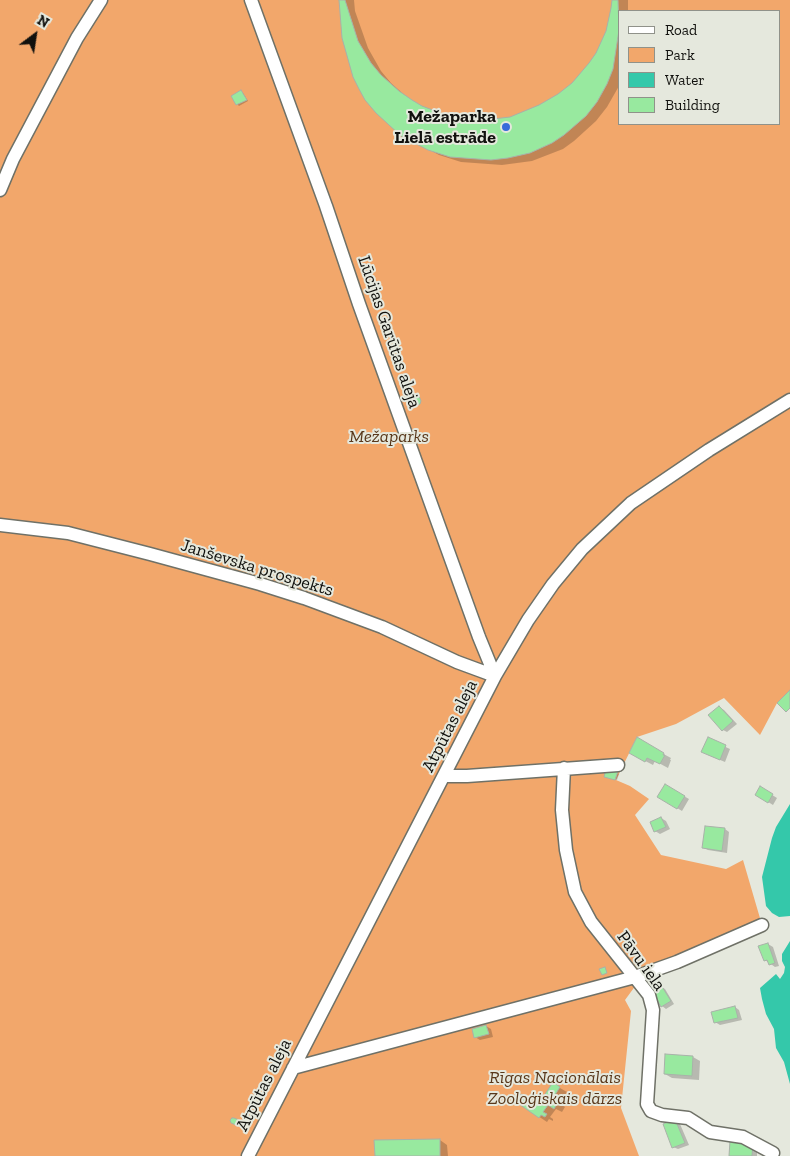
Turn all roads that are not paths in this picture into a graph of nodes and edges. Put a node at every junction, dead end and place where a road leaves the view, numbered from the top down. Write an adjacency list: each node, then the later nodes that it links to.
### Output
1 (101, 0): 3 (street)
2 (251, 0): 6 (street, Lūcijas Garūtas aleja)
3 (0, 190)
4 (790, 400): 6 (street, Atpūtas aleja)
5 (0, 525): 6 (street, Janševska prospekts)
6 (495, 676): 9 (street, Atpūtas aleja)
7 (618, 765): 8 (street)
8 (564, 768): 9 (street); 11 (street, Pāvu iela)
9 (444, 776): 12 (street, Atpūtas aleja)
10 (762, 925): 11 (street)
11 (635, 977): 12 (street); 13 (street, Pāvu iela)
12 (293, 1068): 14 (street, Atpūtas aleja)
13 (773, 1153)
14 (248, 1156)

